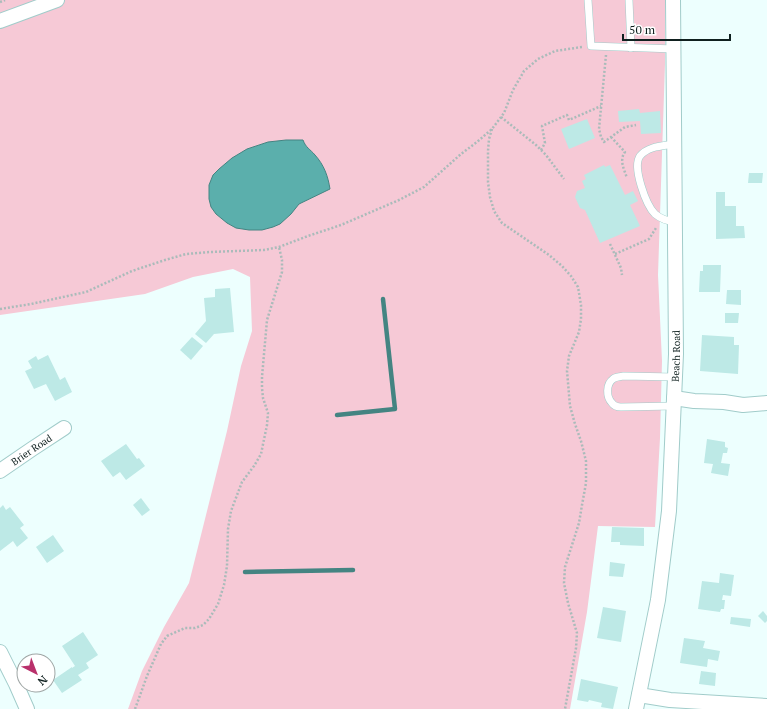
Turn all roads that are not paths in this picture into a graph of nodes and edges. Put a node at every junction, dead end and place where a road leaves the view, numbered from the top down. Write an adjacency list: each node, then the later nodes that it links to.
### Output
1 (57, 0): 5 (street)
2 (588, 0): 6 (lane)
3 (629, 0): 6 (lane)
4 (673, 0): 7 (street, Beach Road)
5 (0, 21)
6 (631, 48): 7 (lane)
7 (674, 49): 8 (street, Beach Road)
8 (674, 144): 9 (street, Beach Road); 9 (lane)
9 (675, 222): 10 (street, Beach Road)
10 (675, 377): 11 (street, Beach Road); 11 (lane)
11 (674, 402): 12 (street); 16 (street, Beach Road)
12 (767, 403)
13 (64, 428): 14 (street, Brier Road)
14 (0, 471)
15 (0, 652): 18 (street)
16 (637, 702): 17 (street)
17 (767, 706)
18 (27, 709)

